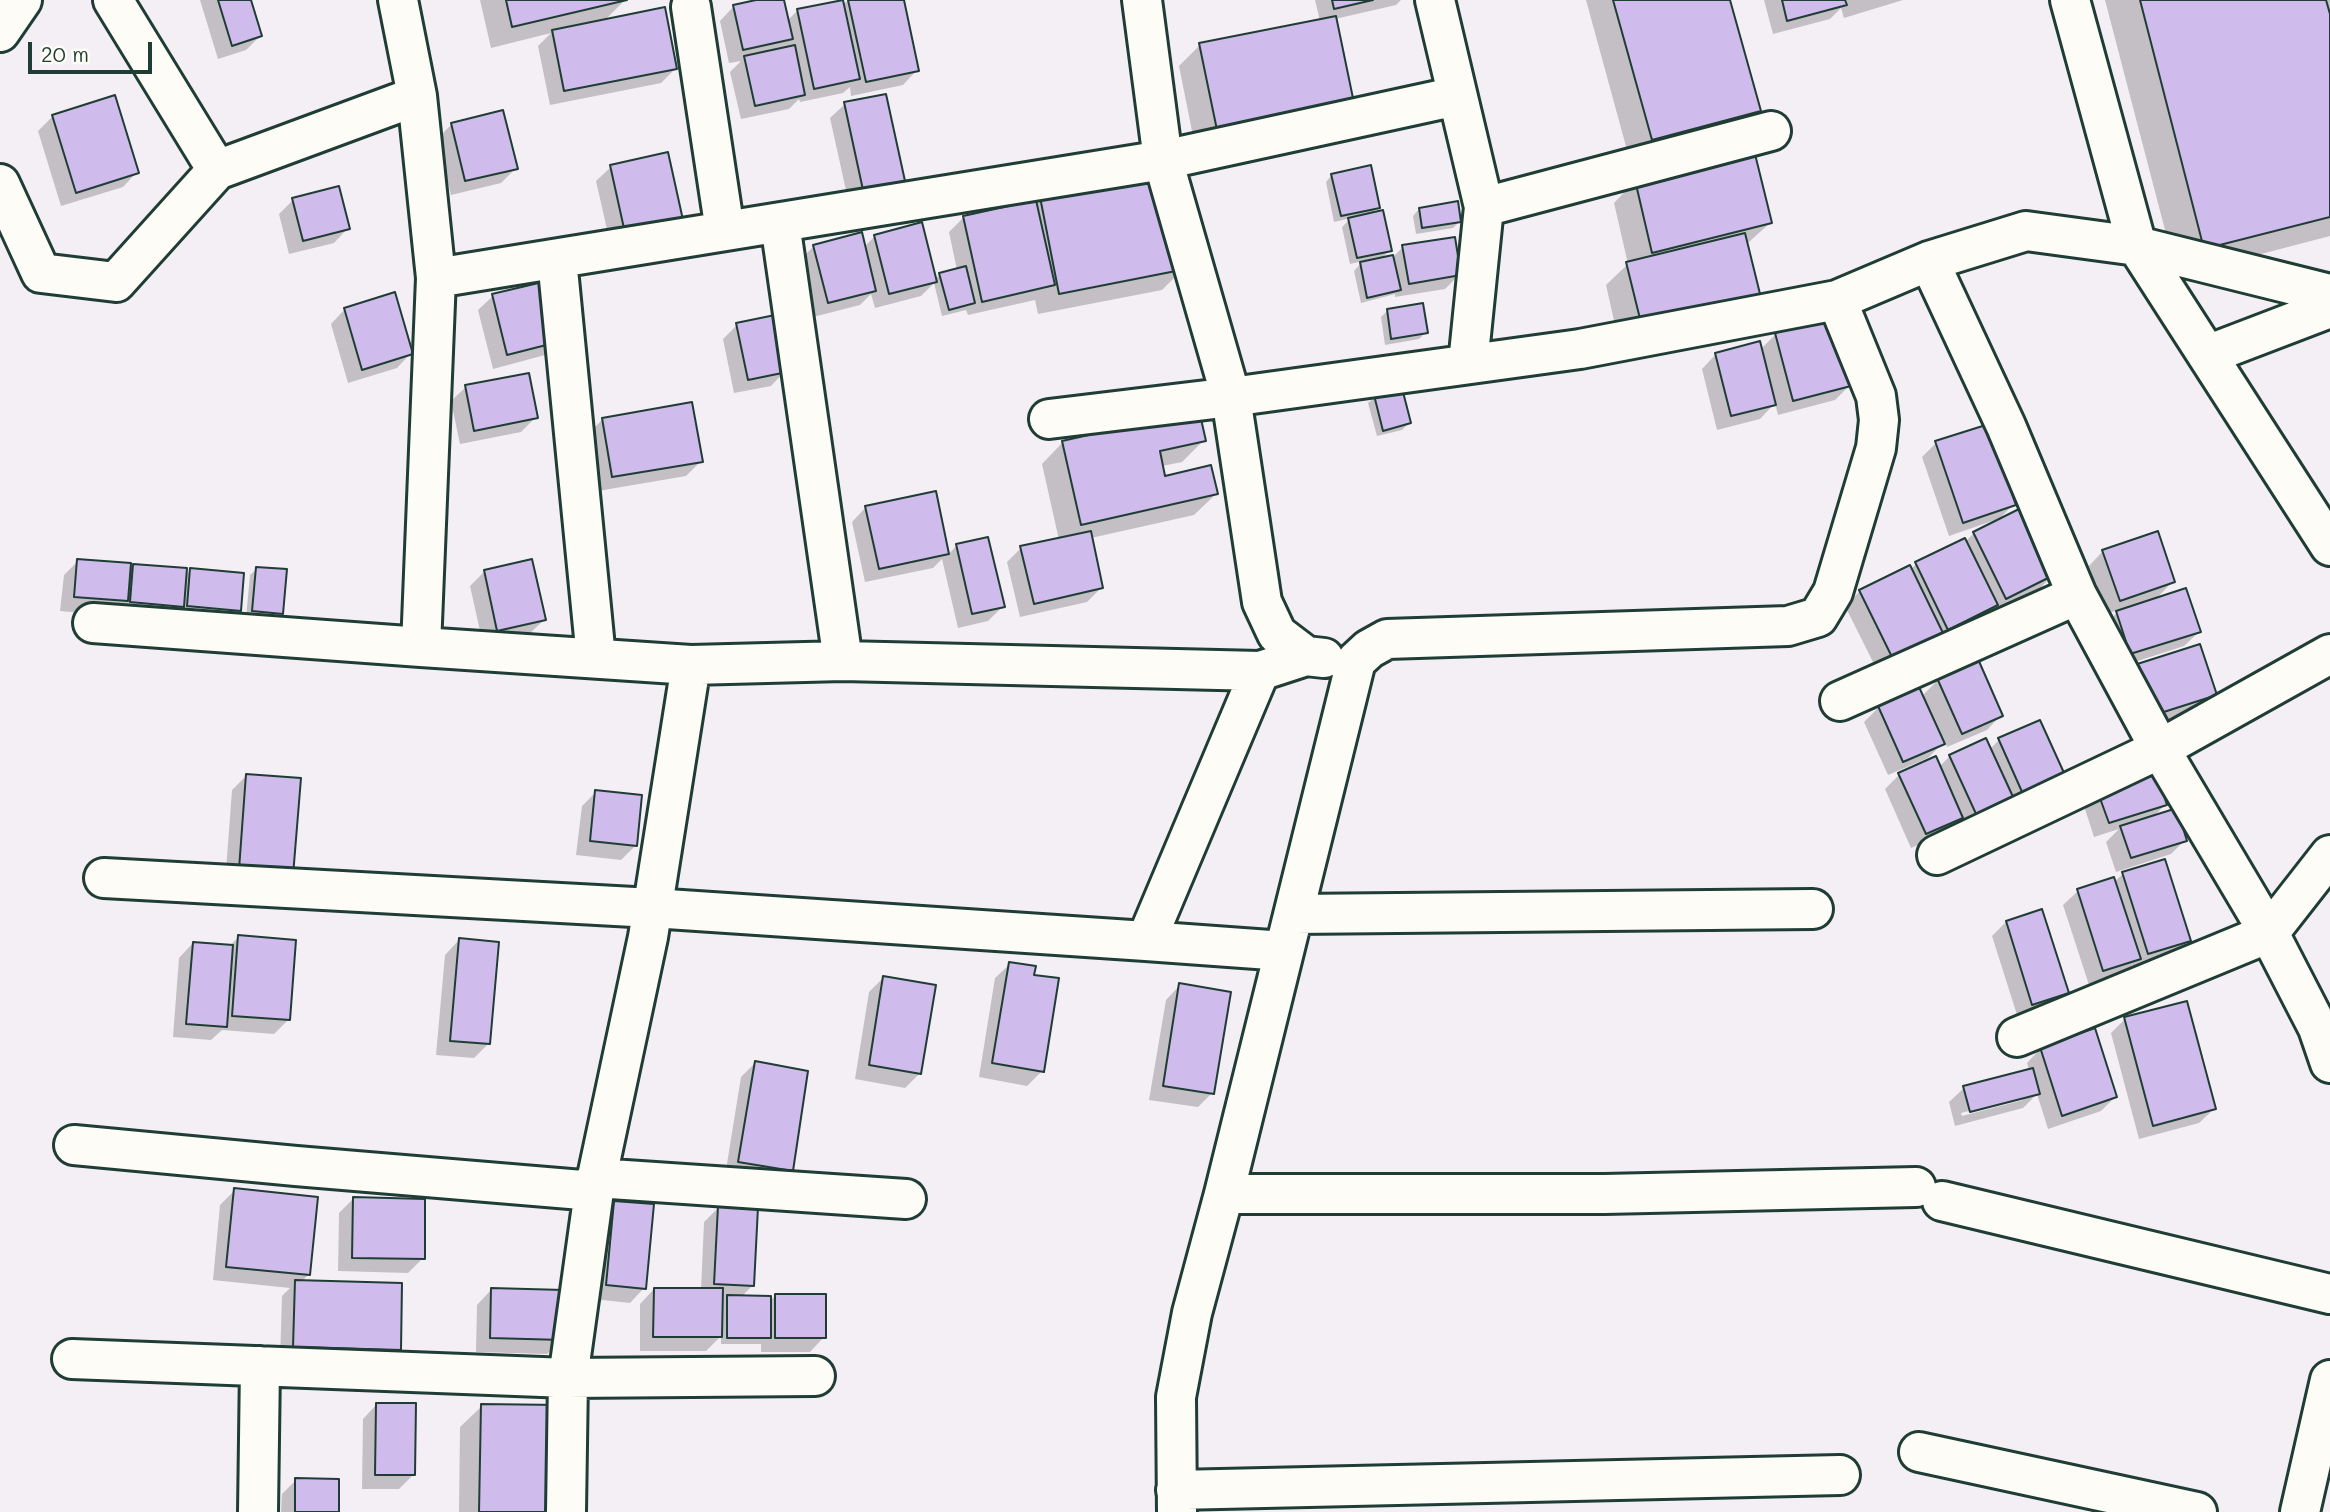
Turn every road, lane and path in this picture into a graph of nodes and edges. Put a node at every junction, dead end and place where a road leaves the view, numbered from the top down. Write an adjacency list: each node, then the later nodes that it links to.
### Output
1 (22, 0): 8 (street)
2 (113, 0): 13 (street)
3 (398, 0): 9 (street)
4 (1142, 0): 12 (street)
5 (1435, 0): 10 (street)
6 (2070, 0): 18 (street)
7 (691, 7): 17 (street)
8 (0, 32)
9 (416, 96): 13 (street); 21 (street)
10 (1457, 96): 12 (street); 15 (street)
11 (1770, 131): 15 (street)
12 (1163, 160): 16 (street); 27 (street)
13 (217, 170): 14 (street)
14 (0, 184)
15 (1484, 207): 26 (street)
16 (780, 223): 17 (street); 36 (street)
17 (725, 232): 19 (street)
18 (2137, 246): 20 (street); 22 (street); 25 (street)
19 (557, 259): 21 (street); 35 (street)
20 (1929, 261): 23 (street); 30 (street)
21 (436, 278): 32 (street)
22 (2330, 294)
23 (1836, 300): 26 (street); 37 (street)
24 (2330, 308): 25 (street)
25 (2207, 355): 29 (street)
26 (1468, 364): 27 (street)
27 (1231, 397): 28 (street); 34 (street)
28 (1049, 419)
29 (2330, 546)
30 (2077, 595): 40 (street); 41 (street)
31 (93, 623): 32 (street)
32 (421, 647): 35 (street)
33 (2330, 654): 41 (street)
34 (1306, 656): 37 (street); 39 (street)
35 (596, 658): 38 (street)
36 (843, 661): 38 (street); 39 (street)
37 (1356, 661): 47 (street)
38 (691, 665): 45 (street)
39 (1260, 671): 49 (street)
40 (1840, 701)
41 (2160, 749): 42 (street); 48 (street)
42 (1937, 855)
43 (2330, 855): 48 (street)
44 (104, 878): 45 (street)
45 (652, 908): 49 (street); 54 (street)
46 (1813, 909): 47 (street)
47 (1294, 914): 50 (street)
48 (2269, 933): 51 (street); 52 (street)
49 (1146, 941): 50 (street)
50 (1284, 951): 55 (street)
51 (2017, 1037)
52 (2330, 1063)
53 (74, 1145): 54 (street)
54 (595, 1184): 56 (street); 61 (street)
55 (1224, 1194): 57 (street); 65 (street)
56 (906, 1199)
57 (2330, 1294)
58 (72, 1359): 59 (street)
59 (260, 1366): 61 (street); 66 (street)
60 (815, 1376): 61 (street)
61 (568, 1378): 67 (street)
62 (2330, 1380): 69 (street)
63 (1919, 1452): 68 (street)
64 (1840, 1475): 65 (street)
65 (1177, 1501)
66 (258, 1512)
67 (566, 1512)
68 (2197, 1512)
69 (2300, 1512)

